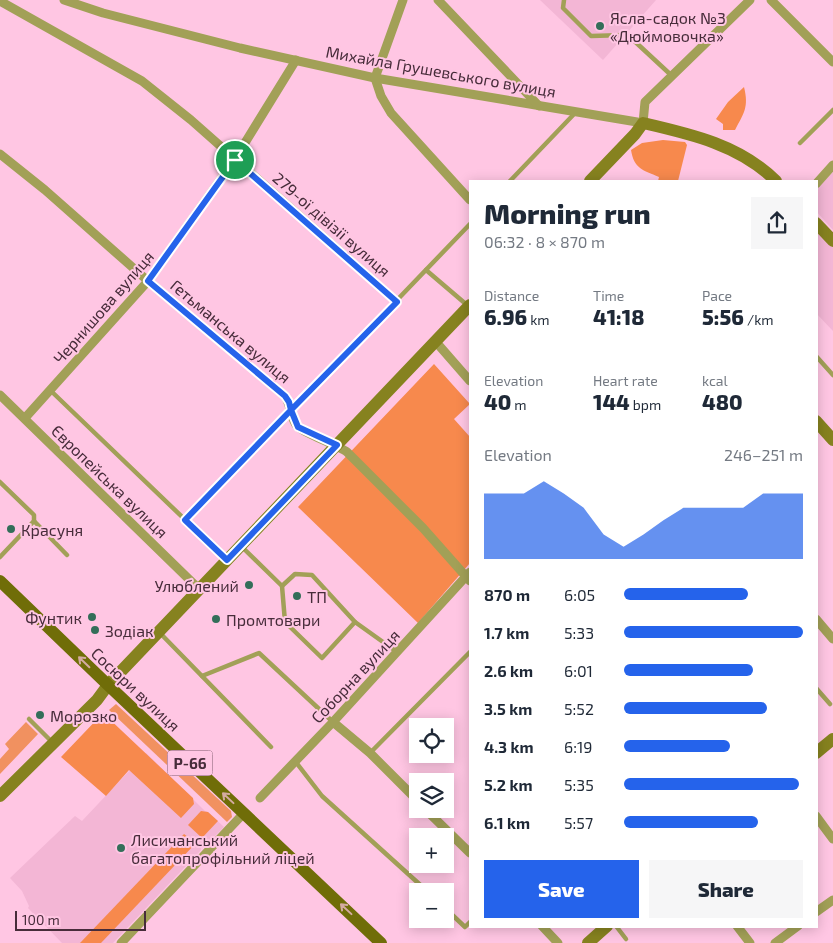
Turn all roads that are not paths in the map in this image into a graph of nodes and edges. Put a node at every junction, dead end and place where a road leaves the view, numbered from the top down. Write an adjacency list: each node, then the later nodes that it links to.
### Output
1 (64, 0): 8 (street, Михайла Грушевського вулиця)
2 (403, 0): 11 (street)
3 (438, 0): 12 (street)
4 (564, 0): 10 (lane)
5 (750, 0): 10 (street)
6 (772, 0): 9 (street)
7 (0, 1): 18 (street, 279-ої дівізії вулиця)
8 (296, 60): 11 (street, Михайла Грушевського вулиця); 18 (street, Чернишова вулиця)
9 (833, 61)
10 (672, 76): 15 (street)
11 (375, 78): 12 (street, Михайла Грушевського вулиця); 24 (street)
12 (539, 106): 14 (street, Михайла Грушевського вулиця)
13 (833, 110): 16 (lane)
14 (576, 112): 15 (street, Михайла Грушевського вулиця); 21 (lane)
15 (643, 124): 20 (street); 22 (street, Михайла Грушевського вулиця)
16 (800, 143)
17 (0, 154): 29 (street, Гетьманська вулиця)
18 (235, 160): 29 (street, Чернишова вулиця); 30 (street, 279-ої дівізії вулиця)
19 (833, 165): 23 (street)
20 (596, 179)
21 (511, 180)
22 (775, 180)
23 (818, 182)
24 (469, 199)
25 (469, 225): 28 (lane)
26 (818, 225): 27 (street)
27 (833, 242)
28 (426, 270): 30 (lane); 31 (lane)
29 (148, 281): 36 (street, Чернишова вулиця); 38 (street, Гетьманська вулиця)
30 (397, 302): 38 (lane)
31 (469, 306): 32 (street)
32 (436, 342): 35 (street); 42 (street)
33 (818, 358): 34 (lane)
34 (833, 375)
35 (469, 380)
36 (50, 390): 39 (street, Чернишова вулиця); 44 (lane)
37 (0, 395): 39 (street, Європейська вулиця)
38 (291, 410): 42 (street, Гетьманська вулиця); 44 (lane)
39 (25, 418): 53 (street, Європейська вулиця)
40 (818, 423): 41 (street)
41 (833, 440)
42 (337, 445): 46 (street); 50 (street, Гетьманська вулиця)
43 (0, 482): 45 (lane)
44 (185, 520): 49 (lane)
45 (34, 521): 47 (lane); 48 (lane)
46 (241, 546): 49 (street); 52 (lane)
47 (67, 555)
48 (0, 557)
49 (227, 560): 53 (street)
50 (469, 576): 58 (street, Соборна вулиця)
51 (0, 581): 61 (main road, Сосюри вулиця / Р-66, one-way to 51)
52 (282, 586): 55 (lane); 55 (lane)
53 (199, 589): 56 (street)
54 (818, 621): 57 (street)
55 (354, 622): 58 (lane)
56 (160, 632): 60 (lane); 61 (street)
57 (833, 639)
58 (398, 652): 65 (street, Соборна вулиця)
59 (469, 653): 70 (lane)
60 (202, 676): 65 (lane); 68 (lane)
61 (108, 685): 67 (street); 75 (main road, Сосюри вулиця / Р-66, one-way to 61)
62 (818, 690): 63 (lane)
63 (830, 704)
64 (29, 720): 67 (lane)
65 (333, 722): 70 (street); 71 (street, Соборна вулиця)
66 (833, 739): 69 (street)
67 (53, 743): 73 (street)
68 (271, 747)
69 (818, 751)
70 (370, 753): 72 (street)
71 (295, 761): 74 (street, Соборна вулиця); 80 (lane)
72 (409, 792)
73 (0, 796)
74 (260, 798)
75 (244, 813): 91 (street); 92 (main road, Сосюри вулиця / Р-66, one-way to 75)
76 (434, 818): 79 (street)
77 (818, 819): 78 (street)
78 (833, 839)
79 (469, 852)
80 (417, 883)
81 (833, 900): 82 (street)
82 (818, 911)
83 (454, 917): 84 (lane)
84 (469, 923)
85 (544, 928): 93 (street)
86 (605, 928): 94 (street)
87 (618, 928): 90 (lane)
88 (739, 928): 95 (street)
89 (795, 928): 96 (street)
90 (626, 939)
91 (121, 943)
92 (381, 943)
93 (558, 943)
94 (588, 943)
95 (750, 943)
96 (775, 943)

